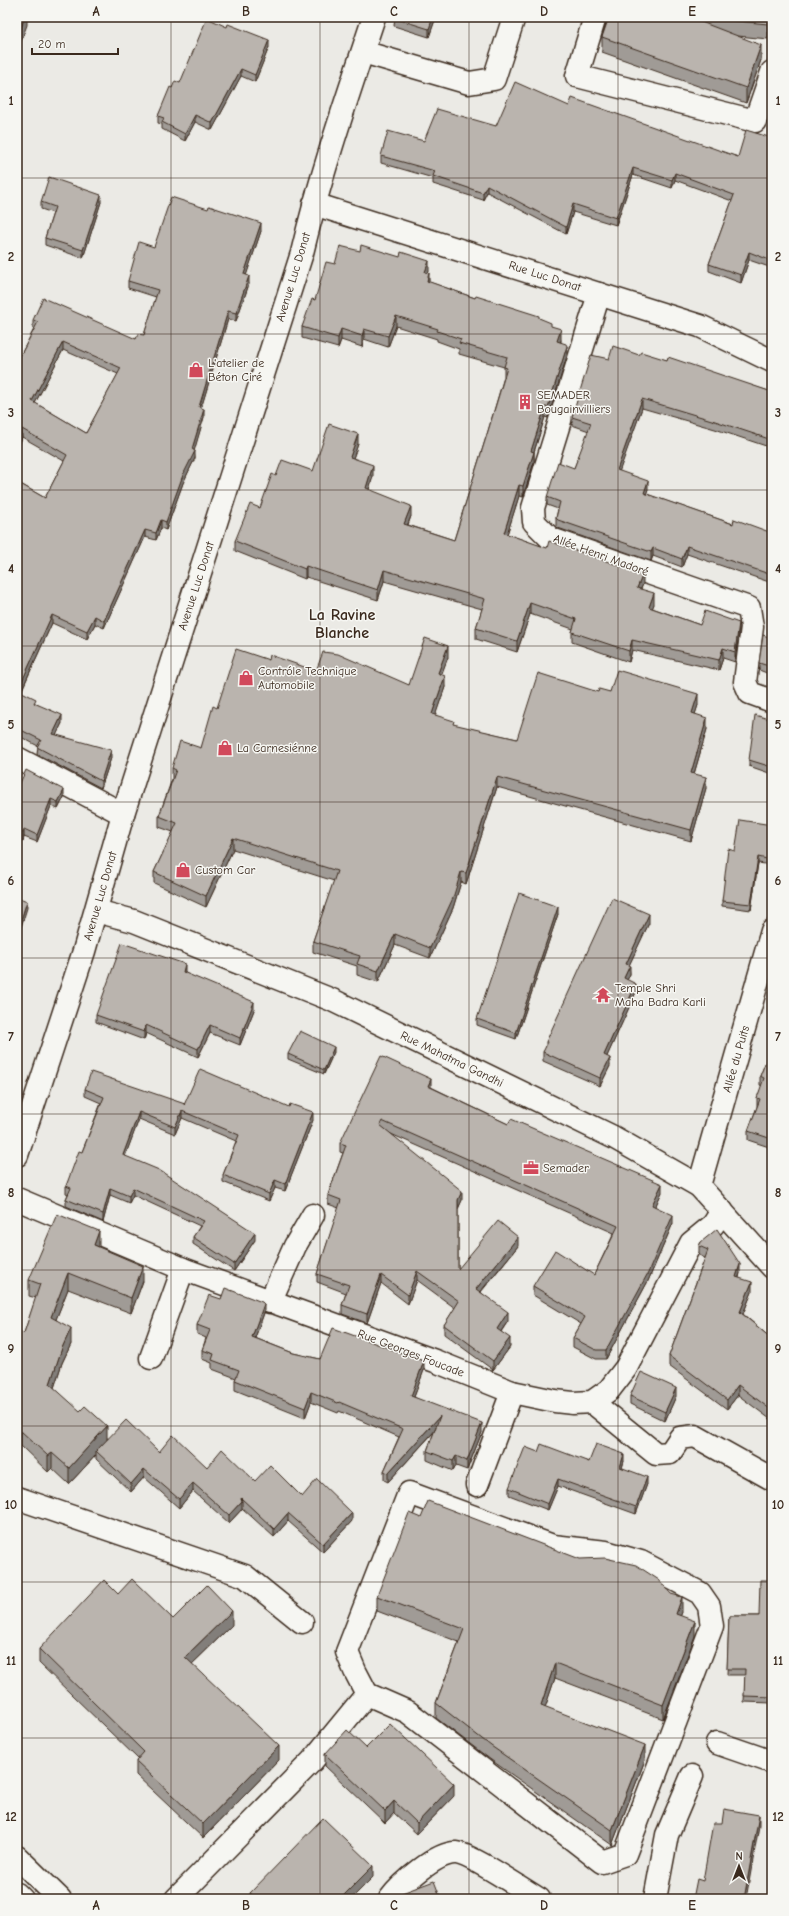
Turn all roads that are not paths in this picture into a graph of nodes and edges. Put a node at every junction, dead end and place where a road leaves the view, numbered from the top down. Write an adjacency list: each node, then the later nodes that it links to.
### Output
1 (374, 17): 4 (street, Avenue Luc Donat)
2 (514, 17): 4 (street)
3 (595, 17): 5 (street)
4 (363, 52): 6 (street, Avenue Luc Donat)
5 (772, 72)
6 (314, 204): 7 (street, Rue Luc Donat); 13 (street, Avenue Luc Donat)
7 (599, 294): 8 (street, Rue Luc Donat); 11 (street, Allée Henri Madoré)
8 (700, 326): 9 (street); 10 (street, Rue Luc Donat)
9 (772, 344)
10 (772, 361)
11 (772, 701)
12 (17, 758): 13 (street)
13 (123, 814): 14 (street, Avenue Luc Donat)
14 (96, 911): 16 (street, Avenue Luc Donat); 17 (street, Rue Mahatma Gandhi)
15 (772, 931): 17 (street, Allée du Puits)
16 (17, 1155)
17 (699, 1186): 19 (street, Rue Mahatma Gandhi)
18 (17, 1199): 22 (street, Rue Georges Foucade)
19 (722, 1212): 21 (street, Rue Mahatma Gandhi); 26 (street)
20 (313, 1215): 23 (street)
21 (771, 1264)
22 (183, 1269): 23 (street, Rue Georges Foucade); 24 (street)
23 (270, 1302): 25 (street, Rue Georges Foucade)
24 (151, 1358)
25 (512, 1392): 26 (street, Rue Georges Foucade); 28 (street)
26 (592, 1402): 27 (street)
27 (772, 1479)
28 (477, 1485)
29 (17, 1498): 30 (street)
30 (302, 1622)
31 (367, 1694): 31 (street); 39 (street)
32 (717, 1743): 33 (street)
33 (772, 1762)
34 (692, 1776): 42 (street)
35 (17, 1857): 37 (street)
36 (17, 1894): 38 (street)
37 (56, 1898)
38 (22, 1899)
39 (176, 1899)
40 (390, 1899): 41 (street)
41 (539, 1899)
42 (655, 1899)

